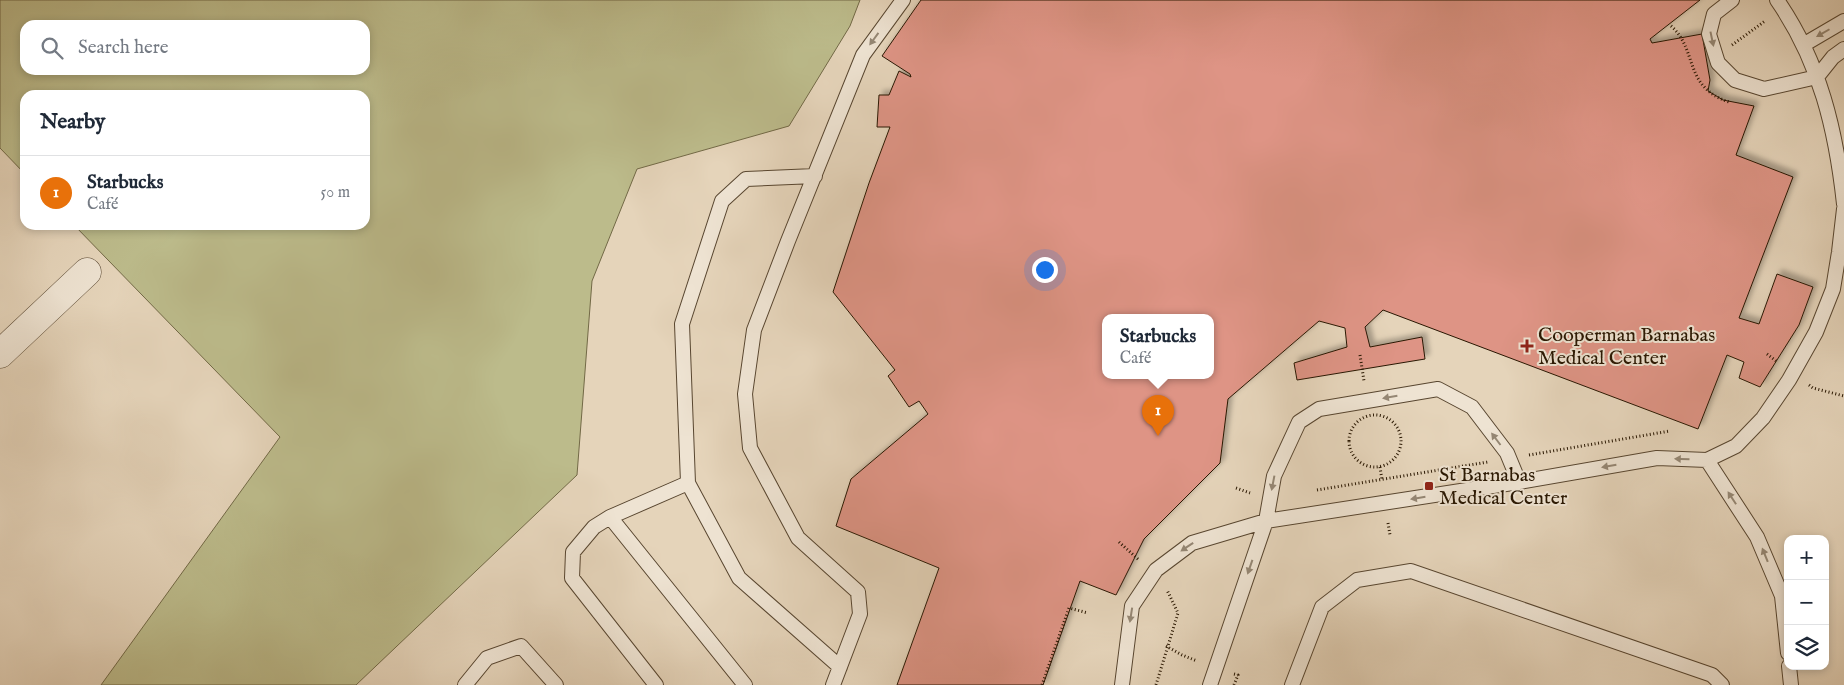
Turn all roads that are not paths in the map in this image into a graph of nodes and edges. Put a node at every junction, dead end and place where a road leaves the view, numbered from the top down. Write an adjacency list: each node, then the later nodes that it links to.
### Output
1 (903, 0): 8 (lane, one-way to 8)
2 (1732, 0): 7 (lane, one-way to 7)
3 (1780, 4): 5 (lane)
4 (1844, 21): 5 (lane, one-way to 5)
5 (1803, 45): 7 (lane)
6 (1844, 49): 7 (lane)
7 (1817, 77): 9 (lane)
8 (815, 176): 15 (lane); 19 (lane)
9 (1844, 204)
10 (1844, 209): 13 (lane)
11 (87, 272): 12 (street)
12 (0, 354)
13 (1707, 460): 14 (lane, one-way to 14); 18 (lane, one-way to 13)
14 (1518, 482): 17 (lane, one-way to 17); 17 (lane, one-way to 17)
15 (688, 483): 16 (lane); 19 (lane)
16 (610, 517): 23 (lane); 24 (lane)
17 (1266, 521): 26 (lane, one-way to 26); 27 (lane, one-way to 27)
18 (1785, 625)
19 (840, 667): 25 (lane)
20 (1789, 670): 30 (lane)
21 (465, 685): 22 (lane)
22 (556, 685)
23 (656, 685)
24 (745, 685)
25 (833, 685)
26 (1122, 685)
27 (1210, 685)
28 (1292, 685): 29 (lane)
29 (1722, 685)
30 (1791, 685)

